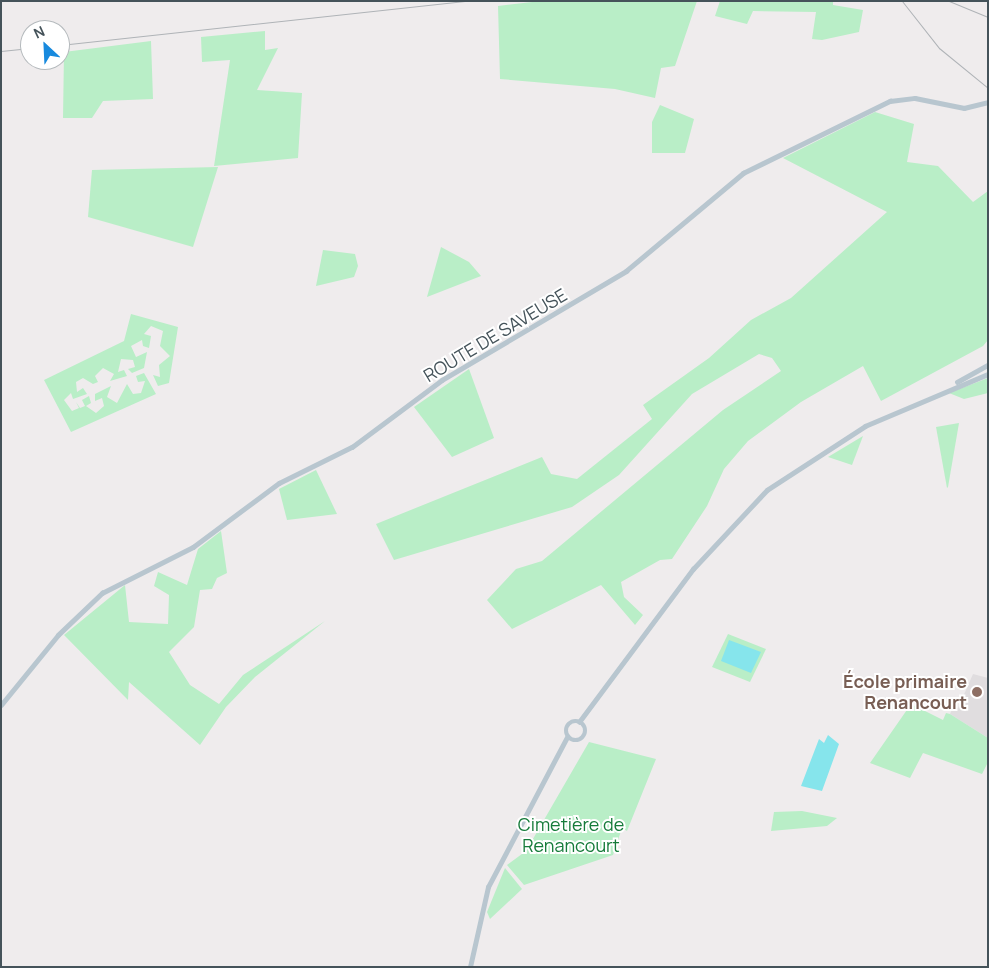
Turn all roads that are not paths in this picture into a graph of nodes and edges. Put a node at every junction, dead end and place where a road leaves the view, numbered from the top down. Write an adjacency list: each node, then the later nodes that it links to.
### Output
1 (988, 102): 5 (main road, ROUTE DE SAVEUSE)
2 (988, 365): 4 (main road)
3 (988, 374): 4 (main road)
4 (943, 390): 6 (main road)
5 (1, 705)
6 (589, 713): 7 (main road); 8 (main road)
7 (579, 722): 8 (main road); 9 (main road)
8 (585, 727): 10 (main road)
9 (567, 737): 10 (main road); 11 (main road)
10 (574, 742): 11 (main road)
11 (564, 750): 12 (main road)
12 (470, 967)

